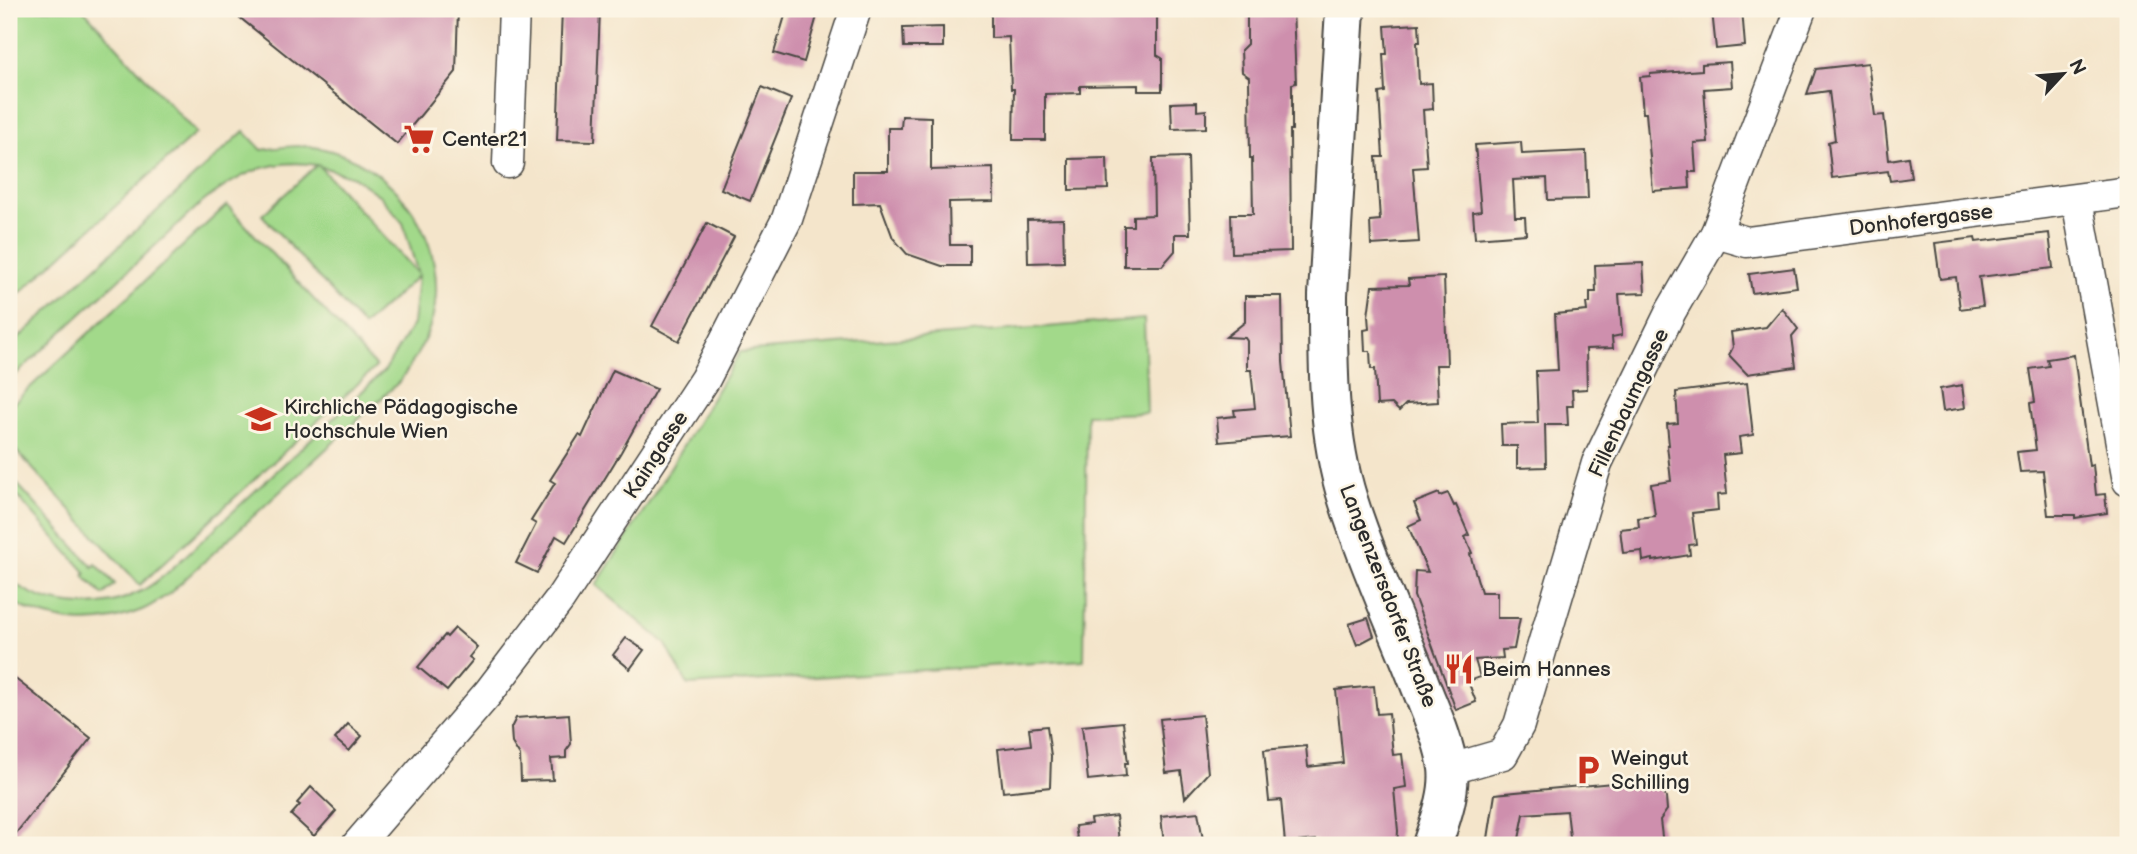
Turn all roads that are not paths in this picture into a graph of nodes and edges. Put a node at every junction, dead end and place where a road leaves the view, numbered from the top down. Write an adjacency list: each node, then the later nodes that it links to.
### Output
1 (514, 9): 5 (street)
2 (856, 9): 11 (street, Kaingasse)
3 (1345, 9): 10 (main road, Langenzersdorfer Straße)
4 (1801, 9): 8 (street, Fillenbaumgasse)
5 (508, 163)
6 (2128, 192): 7 (street, Donhofergasse)
7 (2077, 200): 8 (street, Donhofergasse); 9 (street)
8 (1716, 233): 10 (street, Fillenbaumgasse)
9 (2128, 481)
10 (1448, 770): 12 (main road, Langenzersdorfer Straße)
11 (357, 845)
12 (1432, 845)

